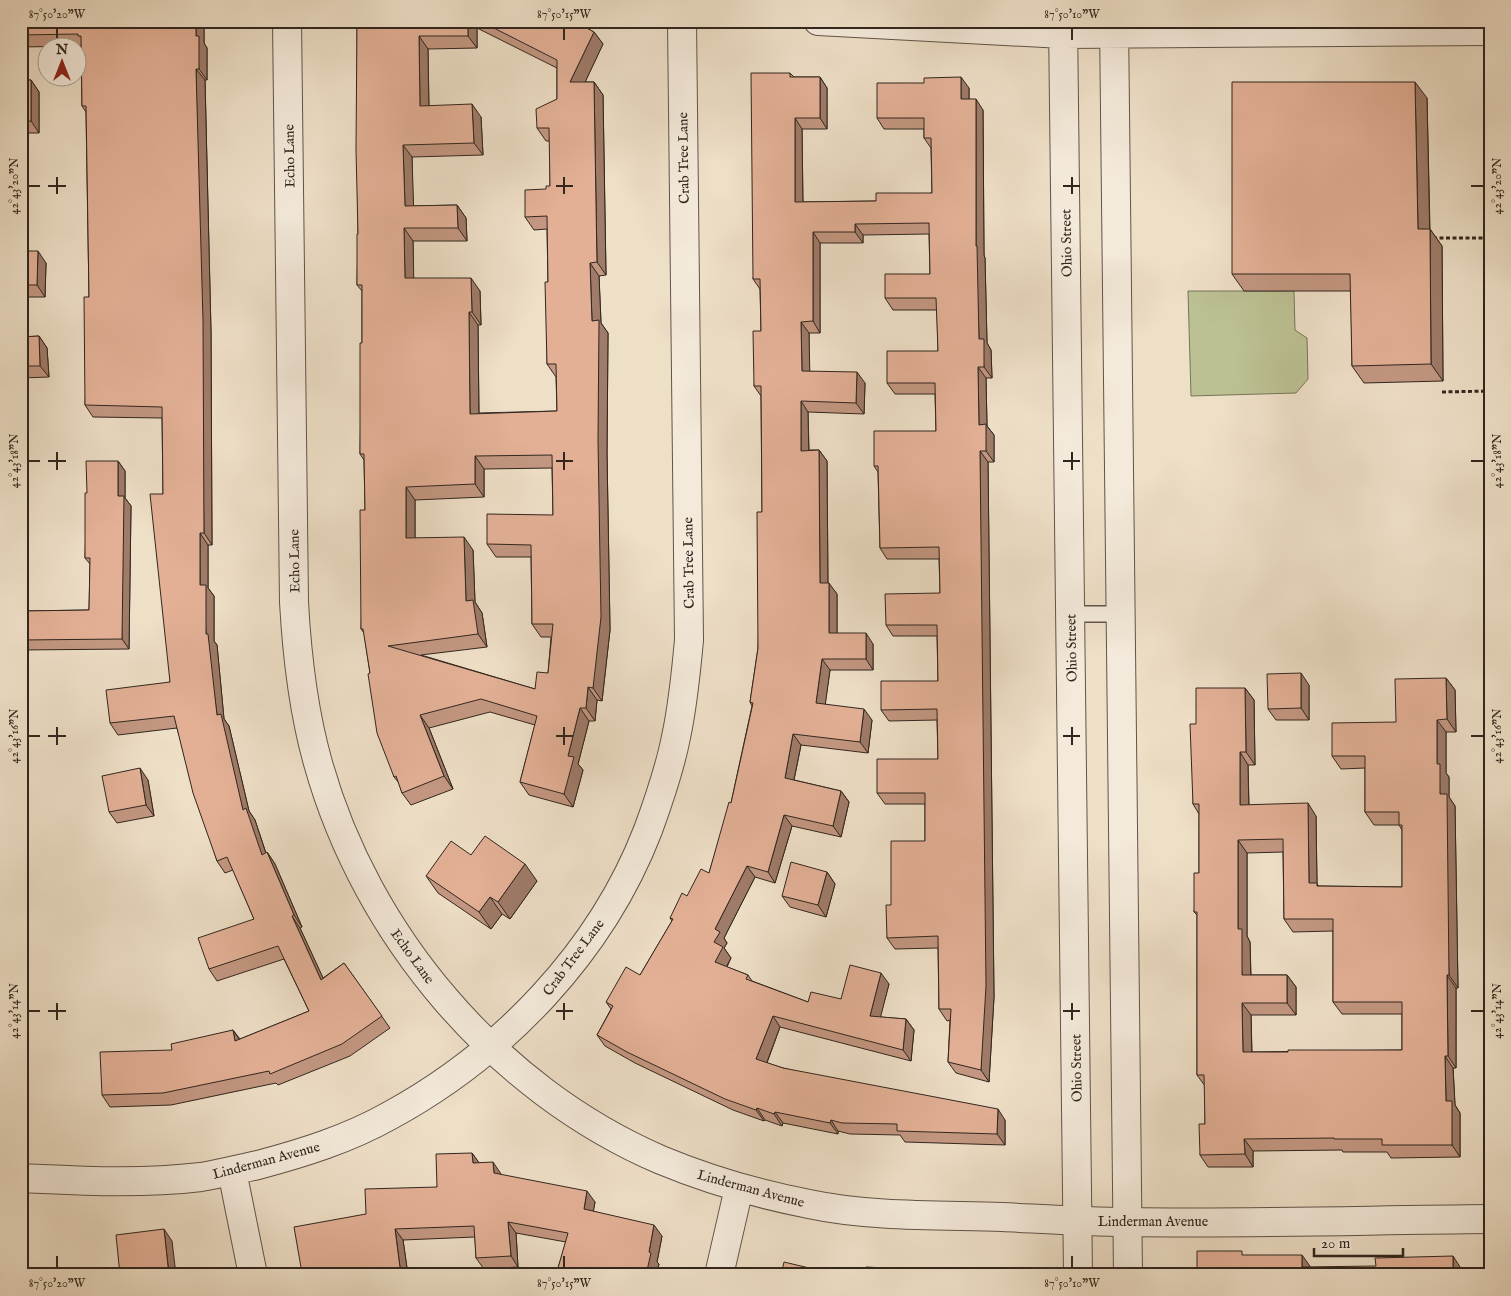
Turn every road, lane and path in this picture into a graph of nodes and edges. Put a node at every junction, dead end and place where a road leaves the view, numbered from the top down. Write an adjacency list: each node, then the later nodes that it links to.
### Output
1 (287, 21): 13 (street, Echo Lane)
2 (682, 21): 13 (street, Crab Tree Lane)
3 (818, 21): 5 (street)
4 (1114, 27): 5 (street); 6 (street); 12 (street)
5 (1063, 28): 11 (street, Ohio Street)
6 (1490, 31)
7 (1430, 238): 8 (path)
8 (1490, 238)
9 (1490, 391): 10 (path)
10 (1442, 392)
11 (1071, 614): 12 (lane); 18 (street, Ohio Street)
12 (1120, 614): 19 (street)
13 (491, 1046): 14 (street, Linderman Avenue); 16 (street, Linderman Avenue)
14 (232, 1171): 15 (street, Linderman Avenue); 20 (street)
15 (21, 1178)
16 (739, 1188): 18 (street, Linderman Avenue); 21 (street)
17 (1490, 1219): 19 (street, Linderman Avenue)
18 (1078, 1221): 19 (street, Linderman Avenue); 22 (street, Ohio Street)
19 (1127, 1222): 23 (street)
20 (253, 1275)
21 (719, 1275)
22 (1078, 1275)
23 (1128, 1275)

